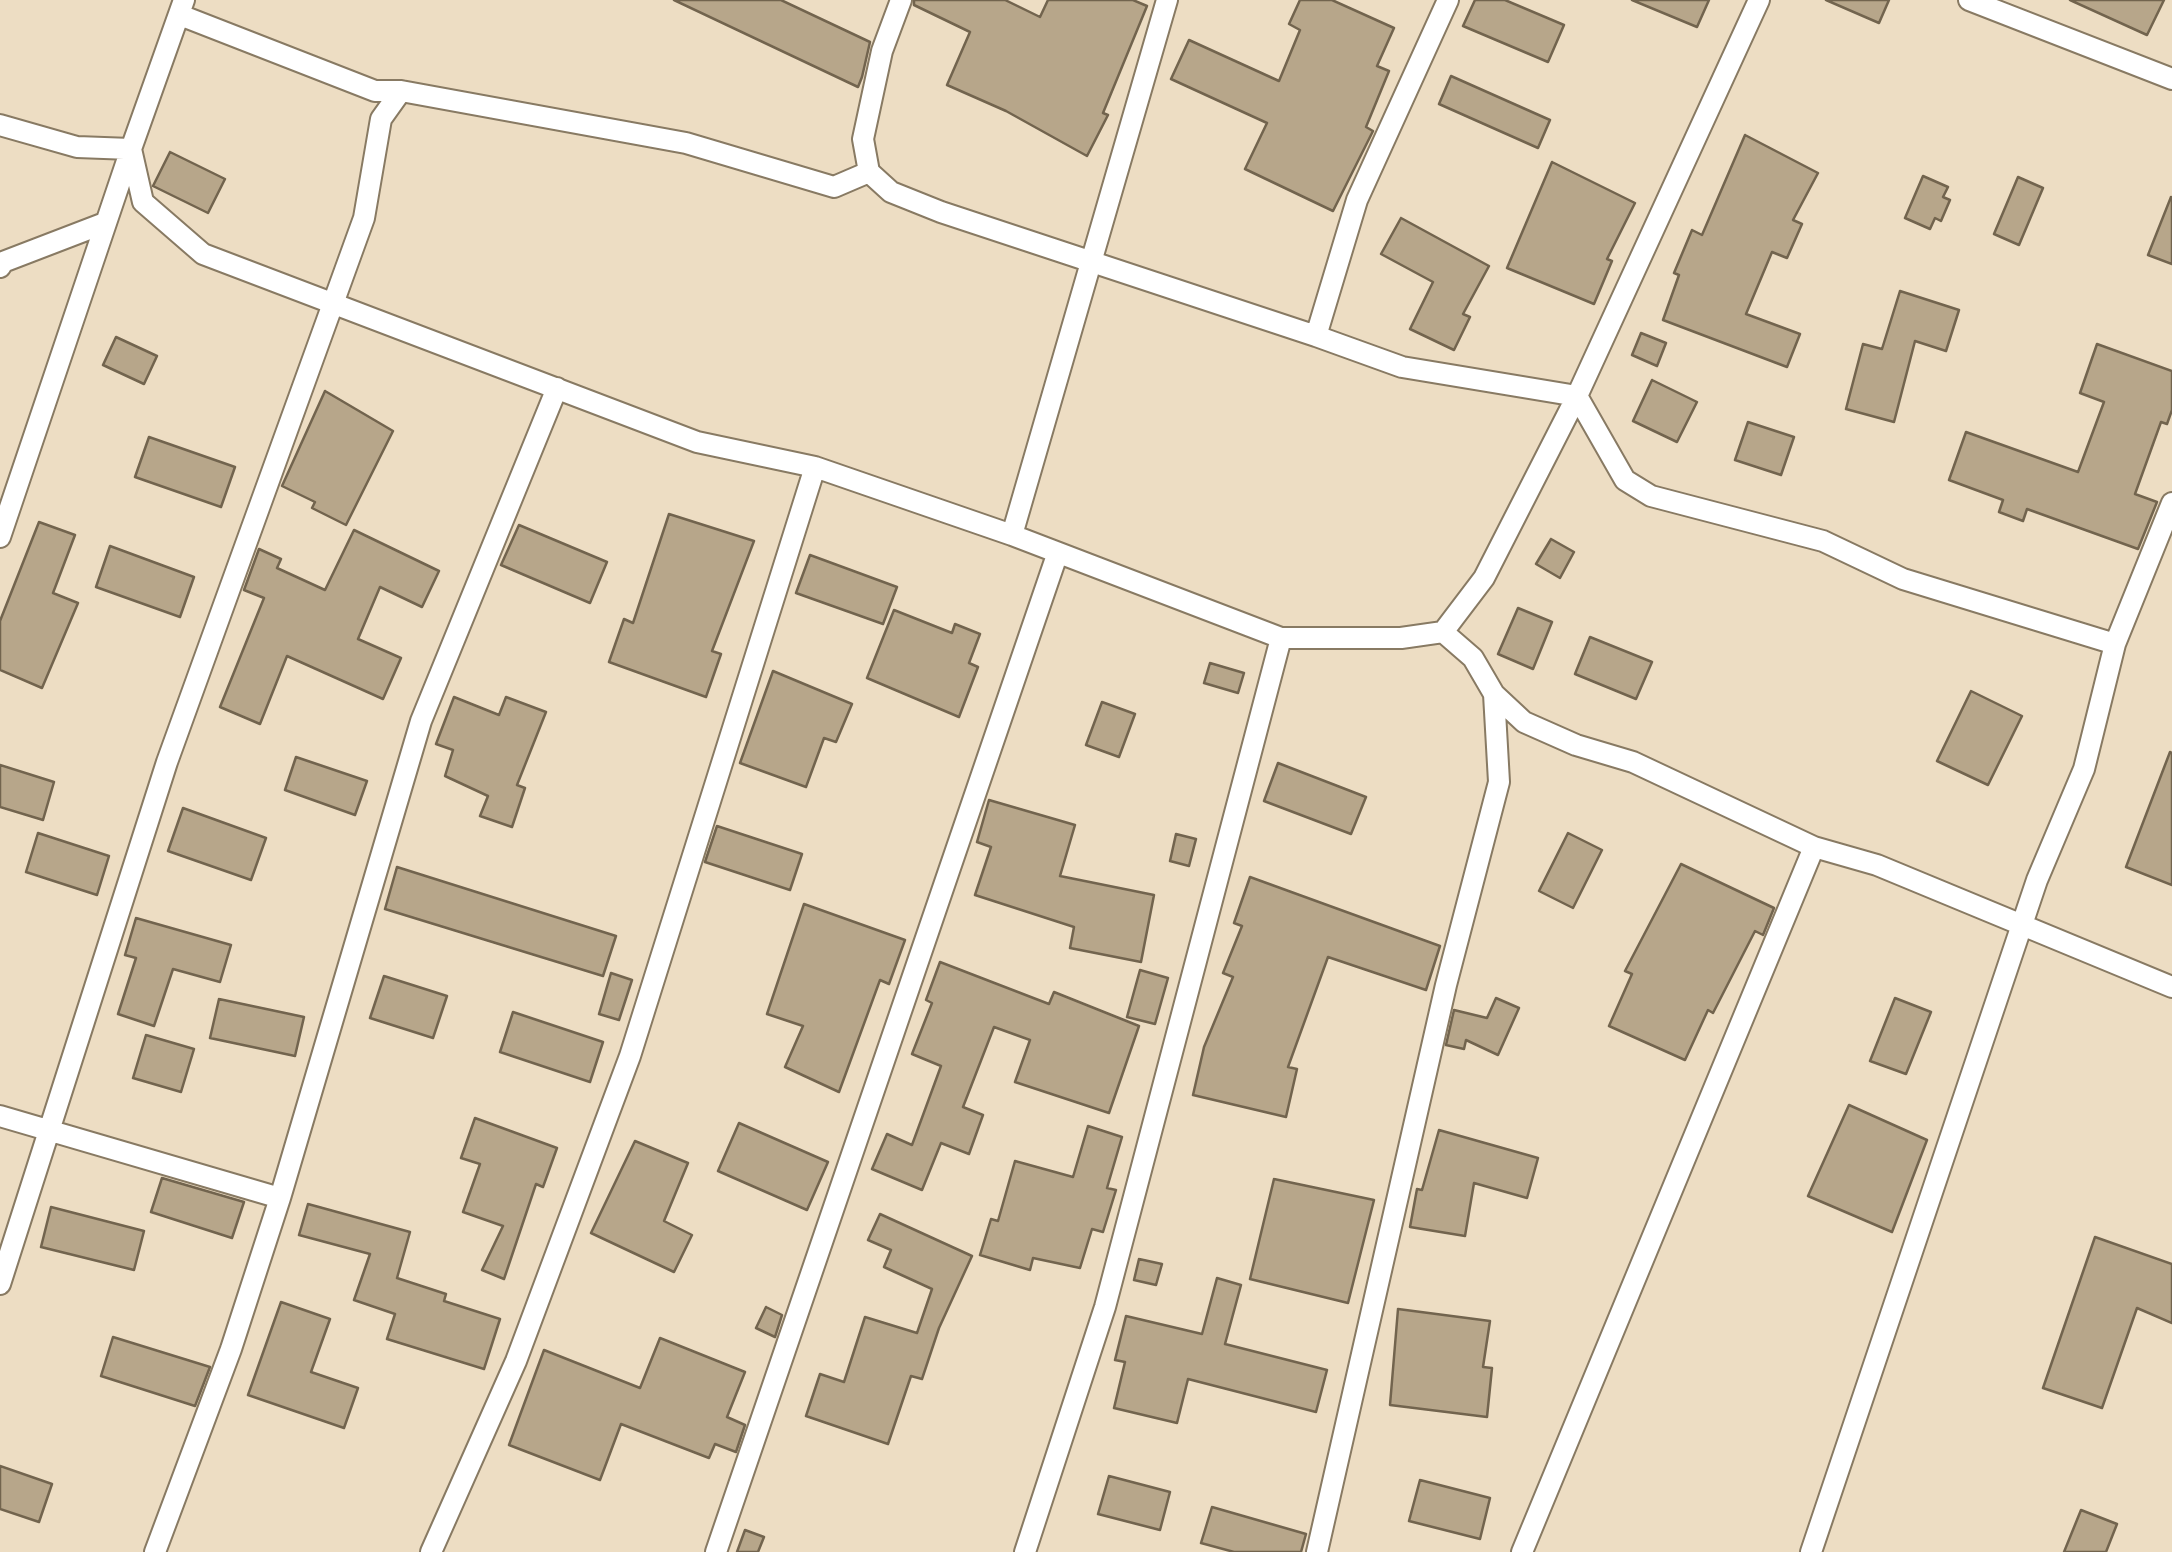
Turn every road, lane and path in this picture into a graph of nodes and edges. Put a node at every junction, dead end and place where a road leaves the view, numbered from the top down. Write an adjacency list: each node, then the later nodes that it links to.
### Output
1 (901, 0): 11 (street)
2 (1168, 0): 13 (street)
3 (1448, 0): 16 (street)
4 (1759, 0): 18 (street)
5 (1970, 0): 7 (street)
6 (182, 8): 8 (street); 10 (street)
7 (2172, 79)
8 (402, 91): 11 (street); 15 (street)
9 (0, 125): 10 (street)
10 (131, 149): 12 (street); 15 (street)
11 (868, 172): 13 (street)
12 (102, 224): 14 (street); 22 (street)
13 (1093, 264): 16 (street); 21 (street)
14 (0, 267)
15 (331, 305): 17 (street); 32 (street)
16 (1316, 336): 18 (street)
17 (557, 388): 19 (street); 33 (street)
18 (1577, 396): 24 (street); 26 (street)
19 (815, 467): 21 (street); 36 (street)
20 (2172, 503): 26 (street)
21 (1012, 534): 23 (street)
22 (0, 537)
23 (1057, 555): 25 (street); 37 (street)
24 (1444, 632): 25 (street); 27 (street)
25 (1281, 638): 38 (street)
26 (2115, 644): 29 (street)
27 (1494, 694): 28 (street); 39 (street)
28 (1814, 848): 29 (street); 40 (street)
29 (2023, 924): 30 (street); 41 (street)
30 (2172, 987)
31 (0, 1116): 32 (street)
32 (50, 1129): 33 (street); 34 (street)
33 (280, 1198): 35 (street)
34 (0, 1284)
35 (155, 1552)
36 (432, 1552)
37 (716, 1552)
38 (1026, 1552)
39 (1317, 1552)
40 (1522, 1552)
41 (1811, 1552)

